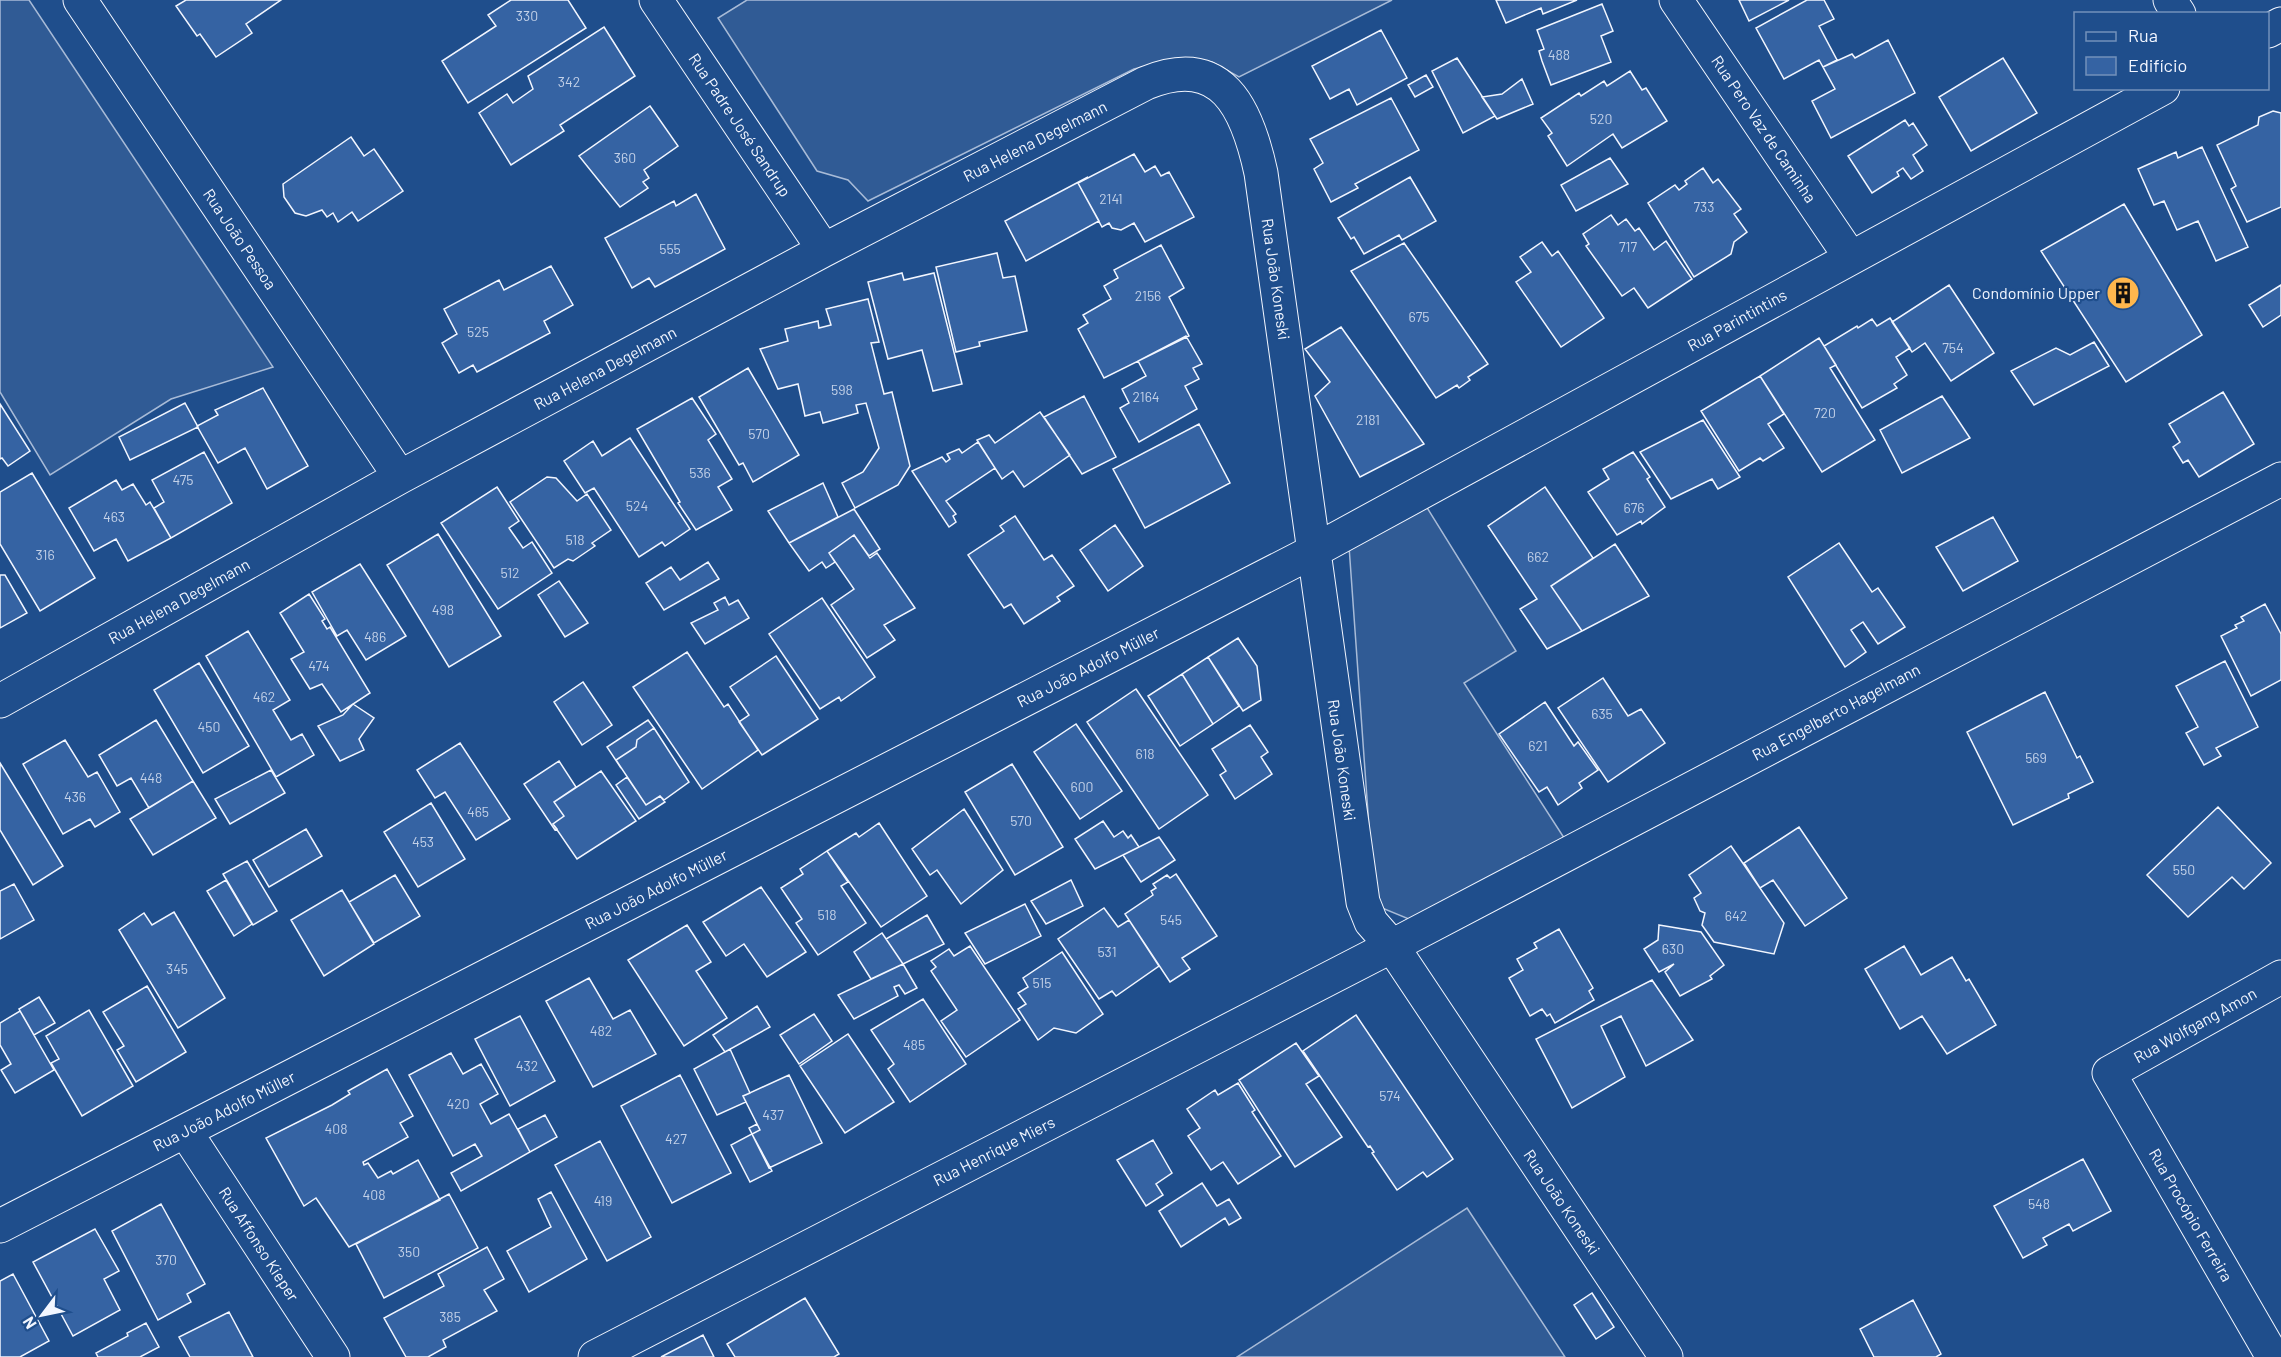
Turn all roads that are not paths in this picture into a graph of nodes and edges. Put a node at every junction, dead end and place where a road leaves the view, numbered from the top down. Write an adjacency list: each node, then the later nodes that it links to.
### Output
1 (80, 0): 8 (street, Rua João Pessoa)
2 (656, 0): 6 (street, Rua Padre José Sandrup)
3 (1677, 0): 7 (street, Rua Pero Vaz de Caminha)
4 (1220, 86): 6 (street, Rua Helena Degelmann); 10 (street, Rua João Koneski)
5 (2159, 90): 7 (street, Rua Parintintins)
6 (824, 250): 8 (street, Rua Helena Degelmann)
7 (1851, 258): 10 (street, Rua Parintintins)
8 (400, 477): 11 (street, Rua Helena Degelmann)
9 (2281, 479): 12 (street, Rua Engelberto Hagelmann)
10 (1312, 552): 12 (street, Rua João Koneski); 15 (street, Rua João Adolfo Müller)
11 (0, 701)
12 (1392, 945): 18 (street, Rua Henrique Miers); 19 (street, Rua João Koneski)
13 (2281, 977): 14 (street, Rua Wolfgang Amon)
14 (2109, 1073): 20 (street, Rua Procópio Ferreira)
15 (185, 1131): 16 (street, Rua João Adolfo Müller); 17 (street, Rua Affonso Kieper)
16 (0, 1226)
17 (333, 1357)
18 (595, 1357)
19 (1666, 1357)
20 (2273, 1357)

